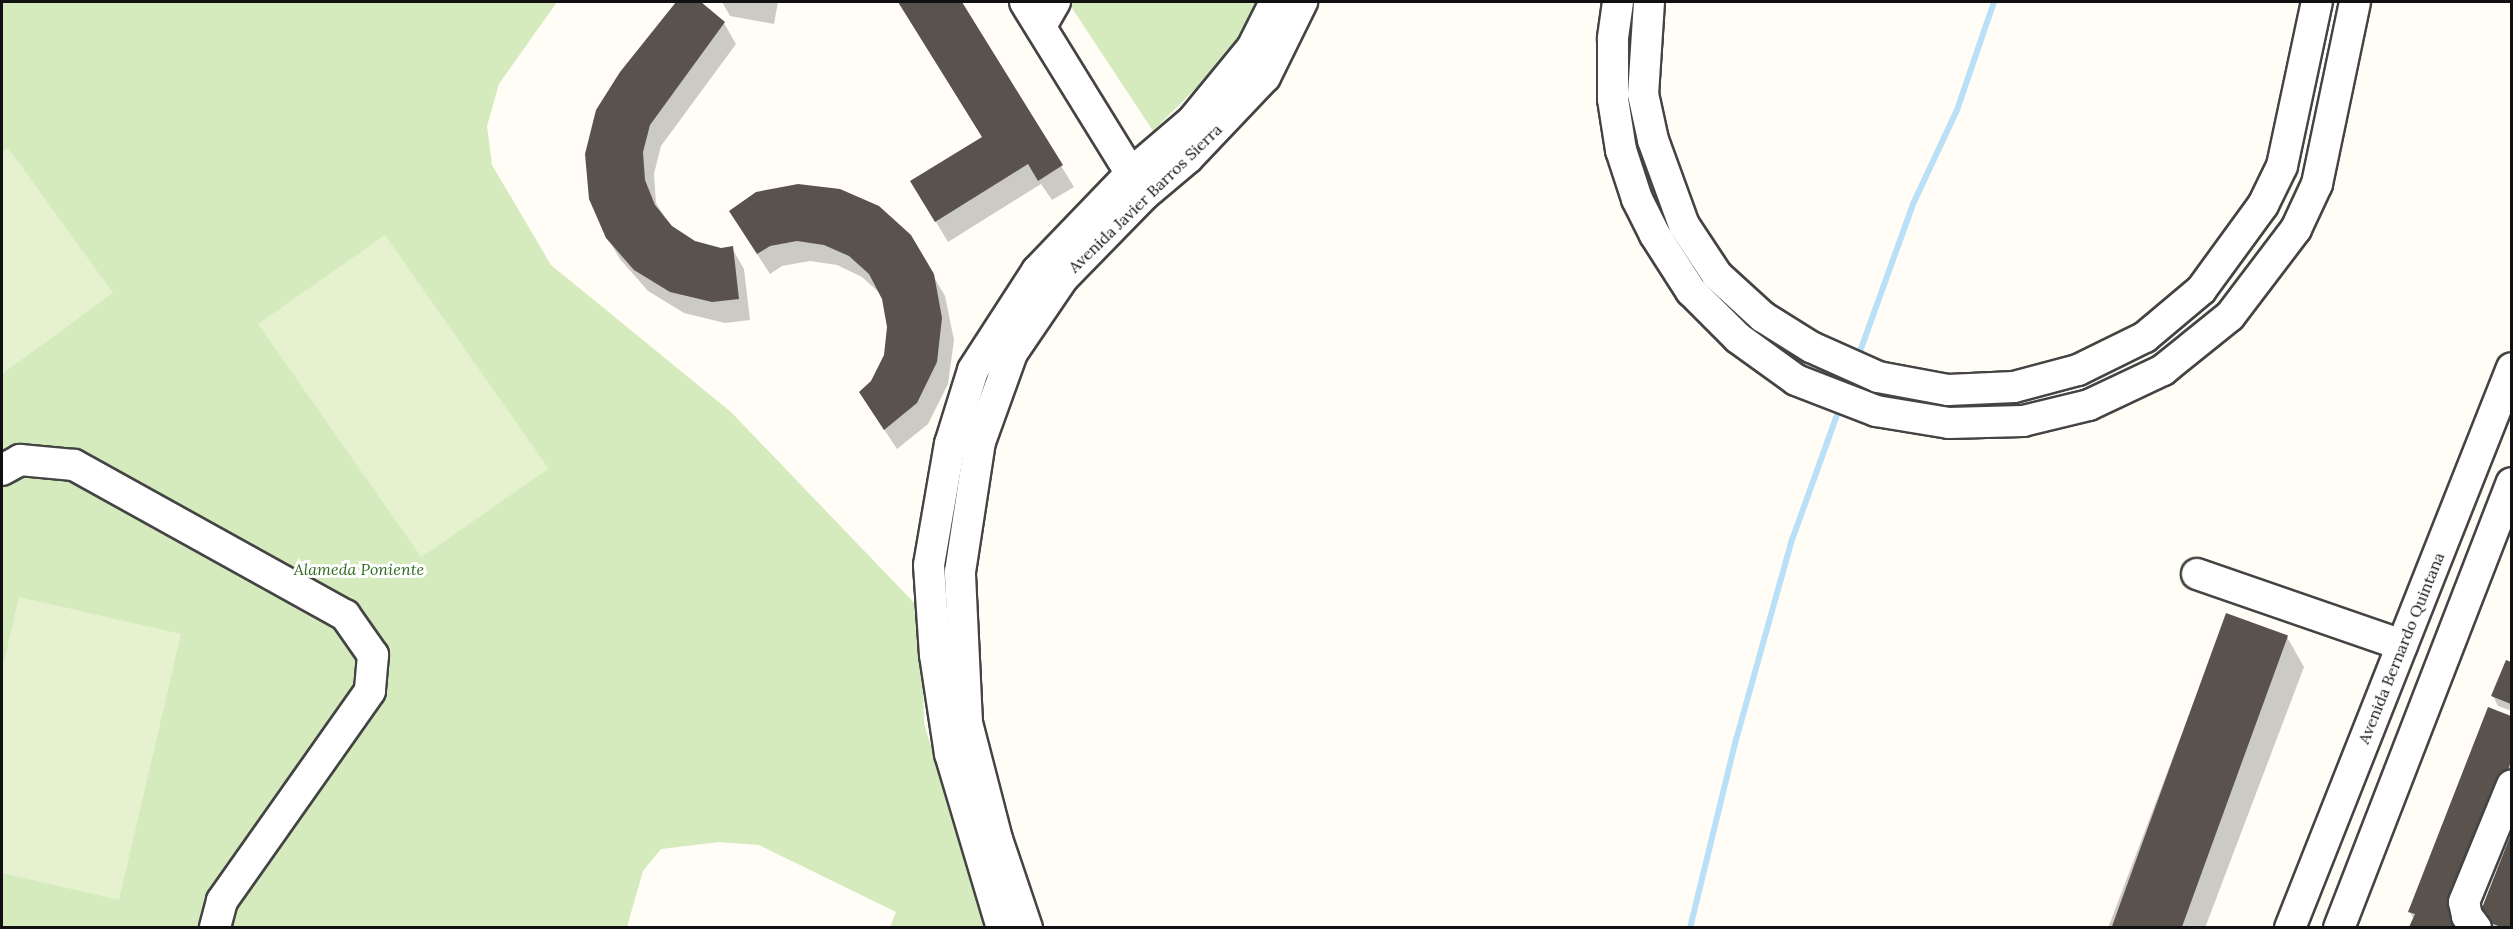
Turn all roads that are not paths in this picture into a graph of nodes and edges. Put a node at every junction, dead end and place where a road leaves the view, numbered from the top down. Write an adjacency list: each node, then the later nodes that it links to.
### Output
1 (1275, 2): 8 (street, Avenida Javier Barros Sierra)
2 (1302, 2): 8 (street, Avenida Javier Barros Sierra)
3 (1618, 2): 6 (street)
4 (1649, 2): 5 (street)
5 (2317, 2)
6 (2355, 2)
7 (1040, 10): 8 (street)
8 (1137, 185): 16 (street, Avenida Javier Barros Sierra); 17 (street, Avenida Javier Barros Sierra)
9 (2511, 368): 13 (street, Avenida Bernardo Quintana)
10 (2, 470): 15 (street)
11 (2511, 483): 19 (street)
12 (2197, 574): 13 (street)
13 (2402, 645): 18 (street, Avenida Bernardo Quintana)
14 (2511, 784): 20 (street)
15 (215, 927)
16 (1002, 927)
17 (1027, 927)
18 (2290, 927)
19 (2339, 927)
20 (2476, 927)

